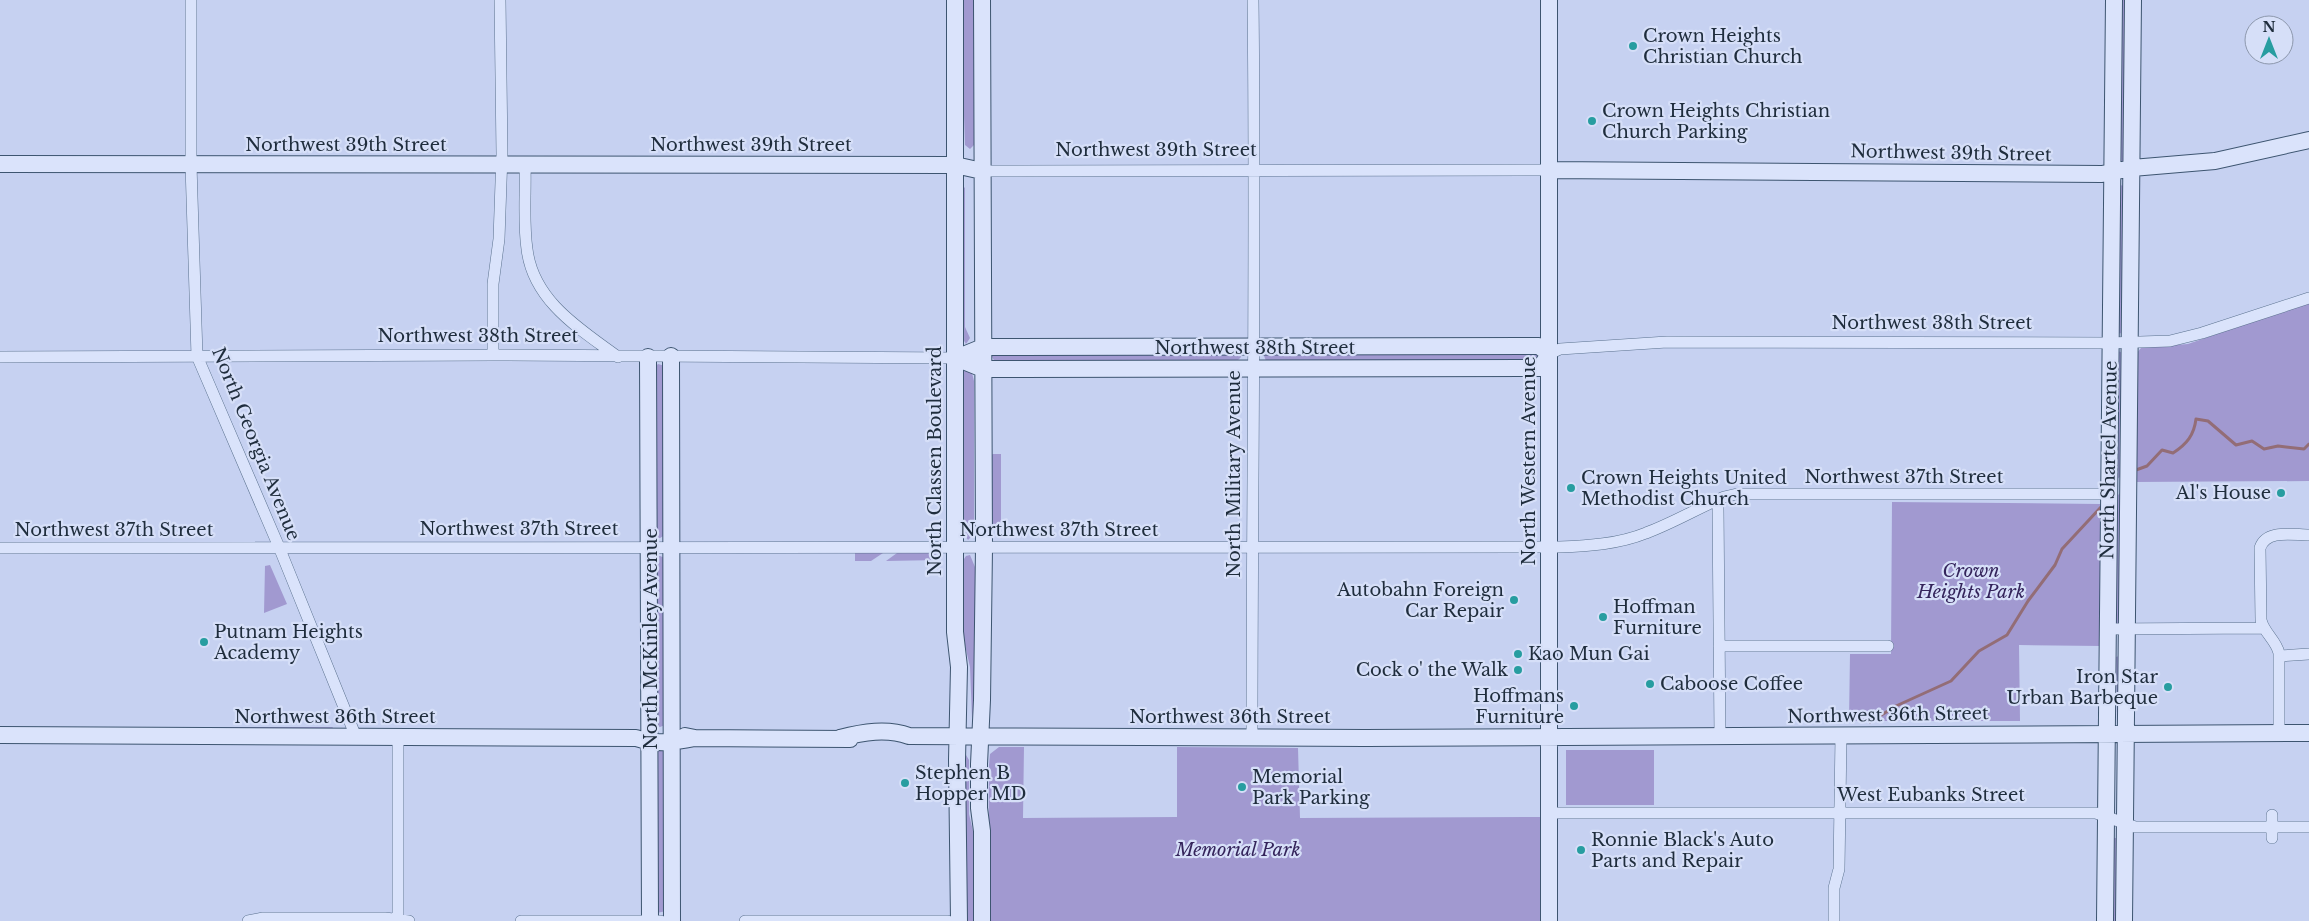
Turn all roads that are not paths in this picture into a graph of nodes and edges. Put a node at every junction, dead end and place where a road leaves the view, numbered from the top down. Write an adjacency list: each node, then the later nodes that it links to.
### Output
1 (192, 0): 11 (street, North Georgia Avenue)
2 (500, 0): 12 (street)
3 (955, 0): 14 (street, North Classen Boulevard)
4 (982, 0): 16 (street)
5 (1253, 0): 17 (street, North Military Avenue)
6 (1549, 0): 18 (street, North Western Avenue)
7 (2114, 0): 19 (street, North Shartel Avenue)
8 (2134, 0): 15 (street, North Shartel Avenue)
9 (2309, 140): 15 (street, Northwest 39th Street)
10 (0, 164): 11 (street, Northwest 39th Street)
11 (191, 164): 12 (street, Northwest 39th Street); 26 (street, North Georgia Avenue)
12 (501, 165): 13 (street, Northwest 39th Street); 27 (street)
13 (525, 165): 14 (street, Northwest 39th Street); 31 (street)
14 (955, 165): 16 (street, Northwest 39th Street); 32 (street, North Classen Boulevard)
15 (2132, 168): 19 (street, Northwest 39th Street); 21 (street, North Shartel Avenue)
16 (982, 170): 17 (street, Northwest 39th Street); 24 (street)
17 (1255, 170): 18 (street, Northwest 39th Street); 23 (street, North Military Avenue)
18 (1549, 170): 19 (street, Northwest 39th Street); 25 (street, North Western Avenue)
19 (2112, 172): 22 (street, North Shartel Avenue)
20 (2309, 298): 21 (street, Northwest 38th Street)
21 (2130, 342): 22 (street, Northwest 38th Street); 48 (street, North Shartel Avenue)
22 (2110, 343): 25 (street, Northwest 38th Street); 35 (street, North Shartel Avenue)
23 (1252, 346): 24 (street, Northwest 38th Street); 25 (street, Northwest 38th Street); 33 (street, North Military Avenue)
24 (983, 347): 32 (street, Northwest 38th Street); 34 (street)
25 (1549, 354): 33 (street, Northwest 38th Street); 41 (street, North Western Avenue)
26 (198, 356): 27 (street, Northwest 38th Street); 30 (street, Northwest 38th Street); 40 (street, North Georgia Avenue)
27 (493, 356): 31 (street, Northwest 38th Street)
28 (648, 356): 29 (street, Northwest 38th Street); 31 (street, Northwest 38th Street); 38 (street, North McKinley Avenue)
29 (671, 356): 32 (street, Northwest 38th Street); 39 (street, North McKinley Avenue)
30 (0, 357)
31 (618, 357)
32 (956, 358): 34 (street, Northwest 38th Street); 43 (street, North Classen Boulevard)
33 (1252, 367): 34 (street, Northwest 38th Street); 45 (street, North Military Avenue)
34 (984, 369): 44 (street)
35 (2106, 491): 36 (street, Northwest 37th Street); 47 (street, North Shartel Avenue)
36 (1716, 500): 41 (street, Northwest 37th Street); 49 (street)
37 (2309, 534): 46 (street)
38 (650, 546): 39 (street, Northwest 37th Street); 40 (street, Northwest 37th Street); 66 (street, North McKinley Avenue)
39 (671, 546): 43 (street, Northwest 37th Street); 67 (street, North McKinley Avenue)
40 (279, 547): 42 (street, Northwest 37th Street); 63 (street, North Georgia Avenue)
41 (1549, 547): 45 (street, Northwest 37th Street); 60 (street, North Western Avenue)
42 (0, 548)
43 (956, 548): 44 (street, Northwest 37th Street); 58 (street, North Classen Boulevard)
44 (984, 548): 45 (street, Northwest 37th Street); 59 (street)
45 (1252, 548): 68 (street, North Military Avenue)
46 (2263, 628): 48 (street); 52 (street)
47 (2107, 629): 48 (street); 55 (street, North Shartel Avenue)
48 (2127, 630): 56 (street, North Shartel Avenue)
49 (1719, 646): 50 (street); 65 (street)
50 (1888, 646)
51 (2309, 654): 52 (street)
52 (2279, 656): 53 (street)
53 (2279, 733): 54 (street, Northwest 36th Street); 56 (street, Northwest 36th Street)
54 (2309, 733)
55 (2106, 734): 56 (street, Northwest 36th Street); 61 (street, Northwest 36th Street); 73 (street, North Shartel Avenue)
56 (2125, 734): 74 (street, North Shartel Avenue)
57 (0, 735): 62 (street, Northwest 36th Street)
58 (958, 736): 59 (street, Northwest 36th Street); 67 (street, Northwest 36th Street); 85 (street, North Classen Boulevard)
59 (981, 736): 68 (street, Northwest 36th Street); 86 (street)
60 (1550, 736): 65 (street, Northwest 36th Street); 68 (street, Northwest 36th Street); 71 (street, North Western Avenue)
61 (1841, 736): 65 (street, Northwest 36th Street); 70 (street)
62 (34, 737): 63 (street, Northwest 36th Street); 69 (street, Northwest 36th Street)
63 (356, 737): 64 (street, Northwest 36th Street)
64 (398, 737): 66 (street, Northwest 36th Street); 77 (street)
65 (1720, 737)
66 (645, 738): 67 (street, Northwest 36th Street); 80 (street, North McKinley Avenue)
67 (671, 738): 82 (street, North McKinley Avenue)
68 (1252, 738)
69 (0, 745)
70 (1839, 812): 71 (street, West Eubanks Street); 73 (street, West Eubanks Street); 88 (street)
71 (1550, 813): 87 (street, North Western Avenue)
72 (2272, 815): 76 (street)
73 (2105, 816): 74 (street, West Eubanks Street); 89 (street, North Shartel Avenue)
74 (2125, 824): 76 (street, West Eubanks Street); 90 (street, North Shartel Avenue)
75 (2309, 827): 76 (street, West Eubanks Street)
76 (2272, 832)
77 (401, 920): 78 (street)
78 (248, 921)
79 (521, 921): 80 (street)
80 (650, 921): 81 (street)
81 (661, 921)
82 (672, 921)
83 (745, 921): 84 (street)
84 (948, 921)
85 (959, 921)
86 (982, 921)
87 (1548, 921)
88 (1834, 921)
89 (2105, 921)
90 (2124, 921)

